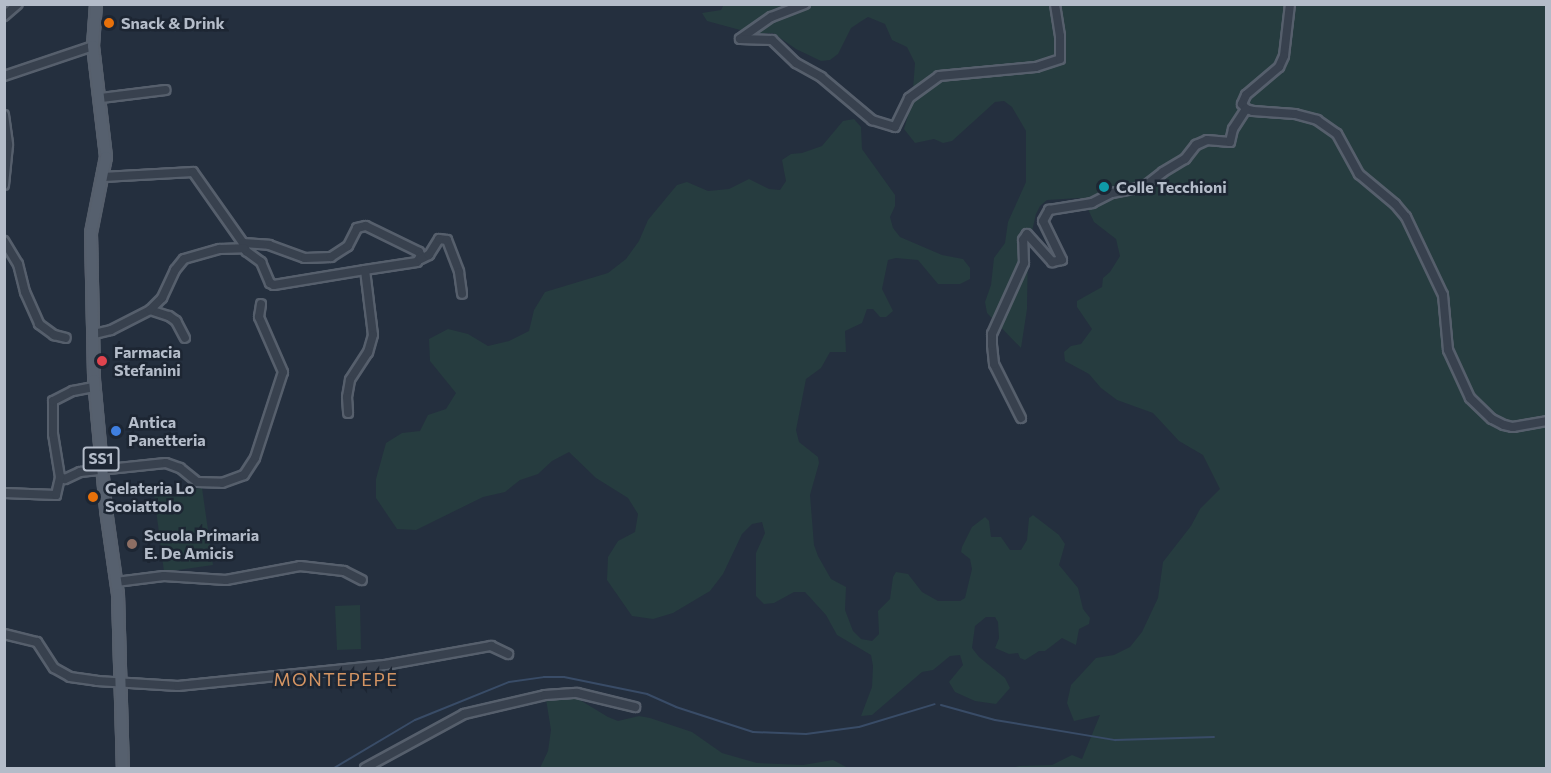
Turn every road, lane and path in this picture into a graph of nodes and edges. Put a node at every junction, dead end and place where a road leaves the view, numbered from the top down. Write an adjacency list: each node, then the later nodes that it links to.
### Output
1 (18, 4): 6 (street)
2 (96, 4): 7 (main road, SS1)
3 (805, 4): 4 (street)
4 (1055, 4)
5 (1290, 4): 11 (street)
6 (4, 16)
7 (93, 46): 8 (street); 10 (main road, SS1)
8 (4, 76)
9 (166, 90): 10 (street)
10 (100, 98): 13 (main road, SS1)
11 (1246, 109): 27 (street); 28 (street)
12 (4, 115): 14 (street)
13 (104, 177): 16 (street); 22 (main road, SS1)
14 (4, 185)
15 (4, 242): 23 (street)
16 (244, 245): 17 (street); 18 (street); 21 (street)
17 (421, 259): 18 (street); 19 (street)
18 (365, 270): 26 (street)
19 (462, 294)
20 (261, 304): 29 (street)
21 (150, 310): 22 (street); 24 (street)
22 (94, 334): 25 (main road, SS1)
23 (66, 338)
24 (185, 338)
25 (94, 387): 29 (main road, SS1); 30 (street)
26 (348, 413)
27 (1021, 418)
28 (1546, 421)
29 (102, 471): 30 (street); 33 (main road, SS1)
30 (60, 477): 31 (street)
31 (4, 493)
32 (362, 580): 33 (street)
33 (116, 582): 36 (main road, SS1)
34 (4, 634): 36 (street)
35 (508, 654): 36 (street)
36 (121, 683): 38 (main road, SS1)
37 (635, 707): 39 (street)
38 (123, 768)
39 (364, 768)

